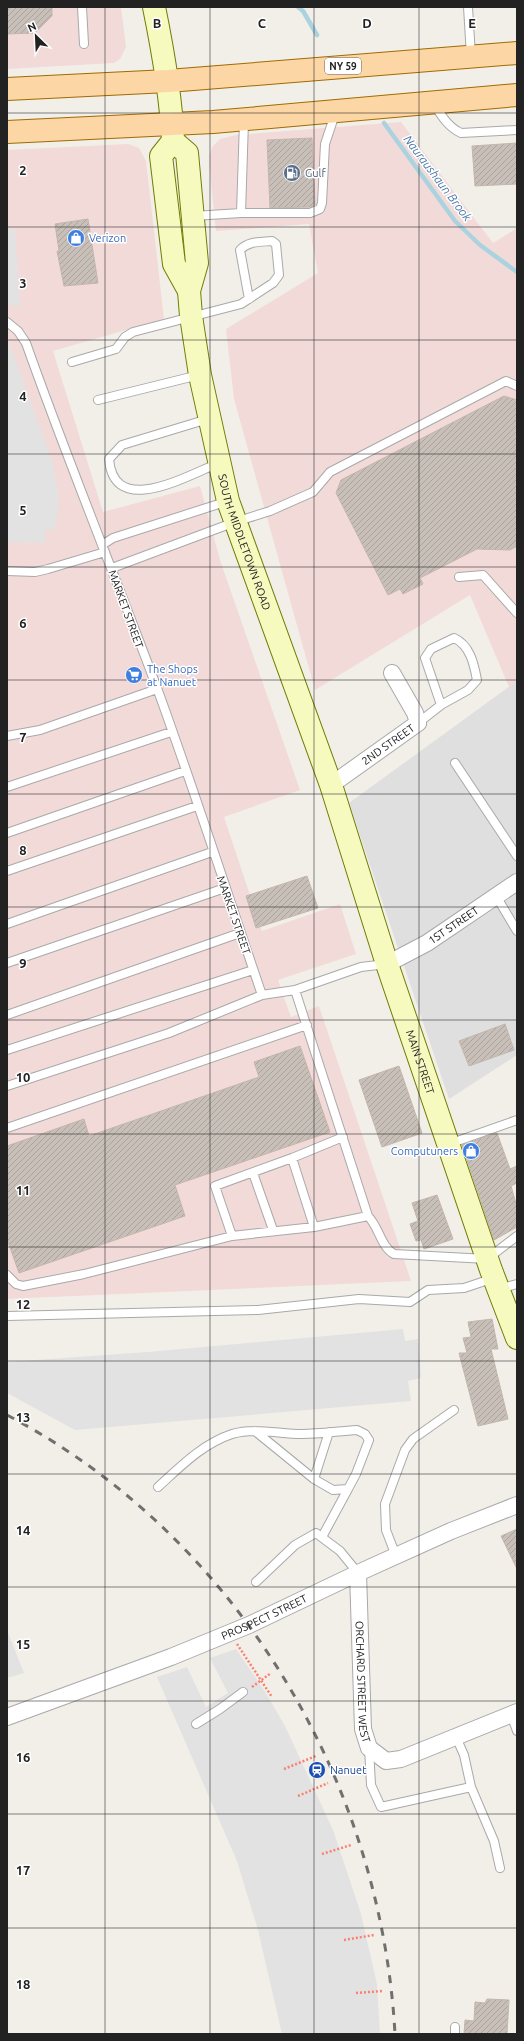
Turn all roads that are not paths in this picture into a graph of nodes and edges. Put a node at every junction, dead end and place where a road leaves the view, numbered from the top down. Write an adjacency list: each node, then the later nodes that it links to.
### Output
1 (82, 7): 4 (lane)
2 (154, 7): 7 (street)
3 (468, 7): 6 (lane)
4 (84, 44)
5 (517, 52): 6 (main road, NY 59)
6 (471, 56): 7 (main road, NY 59)
7 (168, 81): 8 (main road, NY 59); 15 (street)
8 (7, 89)
9 (517, 95): 10 (main road)
10 (432, 102): 11 (main road); 13 (lane)
11 (336, 111): 12 (main road); 16 (lane)
12 (244, 119): 15 (main road); 16 (lane)
13 (517, 130)
14 (7, 132): 15 (main road)
15 (173, 132): 17 (street, SOUTH MIDDLETOWN ROAD); 18 (street, SOUTH MIDDLETOWN ROAD)
16 (241, 213): 17 (lane)
17 (192, 216): 18 (street, SOUTH MIDDLETOWN ROAD)
18 (189, 291): 20 (street, SOUTH MIDDLETOWN ROAD)
19 (250, 299): 19 (lane); 20 (lane)
20 (191, 316): 22 (lane); 23 (street, SOUTH MIDDLETOWN ROAD)
21 (7, 322): 30 (lane, MARKET STREET)
22 (72, 362)
23 (200, 375): 25 (lane); 26 (street, SOUTH MIDDLETOWN ROAD)
24 (517, 386): 29 (lane)
25 (98, 400)
26 (209, 419): 27 (street, SOUTH MIDDLETOWN ROAD); 27 (lane)
27 (219, 463): 28 (street, SOUTH MIDDLETOWN ROAD)
28 (228, 500): 29 (street, SOUTH MIDDLETOWN ROAD); 30 (lane)
29 (235, 522): 31 (lane); 43 (street, SOUTH MIDDLETOWN ROAD)
30 (103, 548): 31 (lane, MARKET STREET); 32 (lane)
31 (112, 568): 36 (lane, MARKET STREET)
32 (7, 571)
33 (459, 577): 34 (lane)
34 (517, 613)
35 (392, 673): 38 (street, 2ND STREET)
36 (157, 689): 39 (lane, MARKET STREET); 40 (lane)
37 (441, 705): 37 (lane); 38 (lane)
38 (418, 723): 43 (street, 2ND STREET)
39 (171, 732): 42 (lane, MARKET STREET); 44 (lane)
40 (7, 736)
41 (455, 763): 48 (lane)
42 (185, 771): 45 (lane, MARKET STREET); 46 (lane)
43 (331, 785): 57 (street, MAIN STREET)
44 (7, 787)
45 (197, 806): 47 (lane, MARKET STREET); 49 (lane)
46 (7, 833)
47 (212, 852): 51 (lane, MARKET STREET); 53 (lane)
48 (517, 856)
49 (7, 871)
50 (517, 882): 52 (street, 1ST STREET)
51 (225, 888): 55 (lane, MARKET STREET); 56 (lane)
52 (496, 896): 54 (lane); 57 (street, 1ST STREET)
53 (7, 924)
54 (517, 931)
55 (240, 933): 58 (lane, MARKET STREET); 61 (lane)
56 (7, 963)
57 (387, 964): 59 (lane); 68 (street, MAIN STREET)
58 (253, 970): 60 (lane, MARKET STREET); 63 (lane)
59 (295, 990): 60 (lane); 62 (lane)
60 (262, 995): 64 (lane)
61 (7, 1014)
62 (307, 1025): 66 (lane); 67 (lane)
63 (7, 1050)
64 (7, 1086)
65 (517, 1120): 68 (lane)
66 (7, 1128)
67 (343, 1137): 69 (lane); 71 (lane)
68 (448, 1144): 77 (street, MAIN STREET)
69 (292, 1158): 70 (lane); 72 (lane)
70 (253, 1173): 73 (lane); 74 (lane)
71 (368, 1216): 72 (lane); 77 (lane)
72 (314, 1227): 73 (lane)
73 (273, 1230): 74 (lane)
74 (232, 1236): 76 (lane)
75 (517, 1236): 77 (lane)
76 (7, 1275)
77 (499, 1277): 78 (lane); 79 (street, MAIN STREET)
78 (7, 1316)
79 (517, 1338)
80 (454, 1410): 88 (lane)
81 (255, 1431): 82 (lane); 83 (lane); 84 (lane)
82 (329, 1432): 83 (lane); 85 (lane)
83 (314, 1479): 85 (lane)
84 (158, 1487)
85 (348, 1489): 87 (lane)
86 (517, 1505): 88 (street, PROSPECT STREET)
87 (322, 1537): 89 (lane); 90 (lane)
88 (396, 1556): 89 (street, PROSPECT STREET)
89 (358, 1573): 93 (street, PROSPECT STREET); 97 (street, ORCHARD STREET WEST)
90 (256, 1582)
91 (243, 1692): 94 (lane)
92 (514, 1713): 95 (lane); 96 (street, ORCHARD STREET WEST)
93 (7, 1718)
94 (196, 1724)
95 (517, 1731)
96 (456, 1737): 97 (street, ORCHARD STREET WEST); 98 (lane)
97 (369, 1748): 98 (lane)
98 (471, 1787): 99 (lane)
99 (500, 1868)

